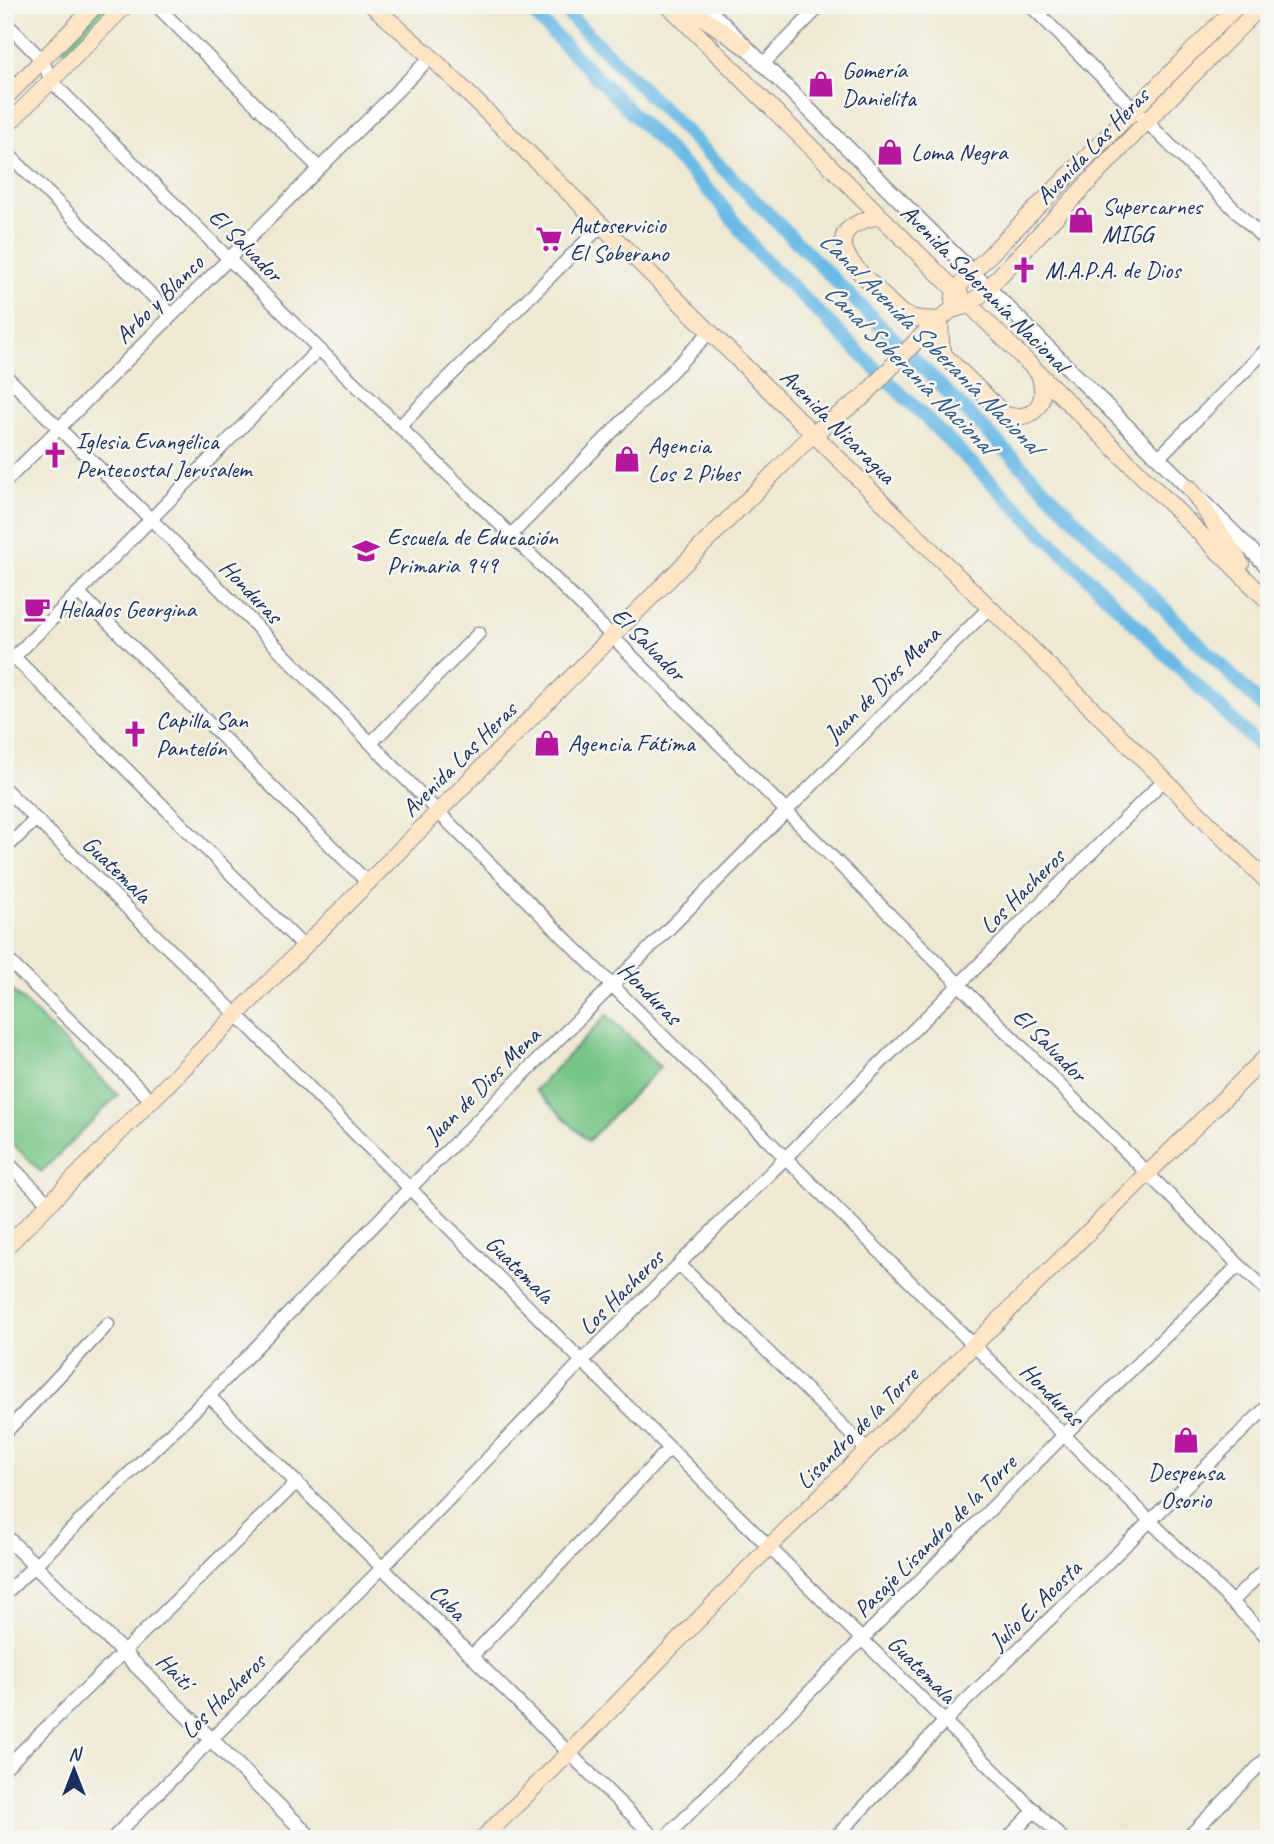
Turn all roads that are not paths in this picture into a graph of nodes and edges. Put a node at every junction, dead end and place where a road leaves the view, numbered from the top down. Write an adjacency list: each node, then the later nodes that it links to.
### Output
1 (96, 5): 15 (main road)
2 (125, 5): 17 (main road)
3 (156, 5): 22 (street)
4 (372, 5): 14 (main road, Avenida Nicaragua)
5 (668, 5): 23 (main road, Avenida Soberanía Nacional)
6 (685, 5): 13 (main road)
7 (704, 5): 13 (street, Avenida Soberanía Nacional)
8 (821, 5): 16 (street)
9 (1030, 5): 19 (street)
10 (1238, 5): 19 (main road, Avenida Las Heras)
11 (1262, 5): 19 (main road, Avenida Las Heras)
12 (5, 22): 15 (street, El Salvador)
13 (744, 46): 16 (street, Avenida Soberanía Nacional)
14 (430, 57): 22 (street, Arbo y Blanco); 24 (main road, Avenida Nicaragua)
15 (43, 61): 17 (street, El Salvador); 18 (main road)
16 (762, 65): 27 (street, Avenida Soberanía Nacional)
17 (51, 81): 20 (main road); 26 (street, El Salvador)
18 (5, 98)
19 (1141, 115): 25 (street); 27 (main road, Avenida Las Heras); 28 (main road, Avenida Las Heras)
20 (5, 127)
21 (5, 151): 31 (street)
22 (319, 168): 26 (street, Arbo y Blanco)
23 (880, 216): 29 (main road, Avenida Soberanía Nacional); 32 (main road)
24 (602, 225): 33 (main road, Avenida Nicaragua); 38 (street)
25 (1269, 244)
26 (229, 258): 31 (street, Arbo y Blanco); 35 (street, El Salvador)
27 (973, 272): 28 (street, Avenida Soberanía Nacional); 29 (main road, Avenida Las Heras)
28 (988, 288): 30 (main road, Avenida Las Heras); 41 (street, Avenida Soberanía Nacional)
29 (955, 290): 30 (main road, Avenida Soberanía Nacional); 32 (main road)
30 (970, 304): 32 (main road, Avenida Las Heras); 36 (main road, Avenida Soberanía Nacional)
31 (172, 315): 39 (street, Arbo y Blanco)
32 (945, 315): 36 (main road); 40 (main road, Avenida Las Heras)
33 (711, 331): 40 (main road, Avenida Nicaragua); 45 (street)
34 (1269, 347): 41 (street)
35 (319, 349): 38 (street, El Salvador); 44 (street)
36 (1039, 374): 48 (main road, Avenida Soberanía Nacional)
37 (5, 375): 39 (street, Honduras)
38 (400, 426): 45 (street, El Salvador)
39 (58, 429): 42 (street, Arbo y Blanco); 44 (street, Honduras)
40 (813, 434): 49 (main road, Avenida Nicaragua); 51 (main road, Avenida Las Heras)
41 (1159, 457): 43 (street, Avenida Soberanía Nacional)
42 (5, 482)
43 (1190, 488): 46 (street, Avenida Soberanía Nacional); 48 (main road)
44 (150, 519): 47 (street); 53 (street, Honduras)
45 (511, 535): 51 (street, El Salvador)
46 (1269, 568)
47 (80, 594): 52 (street); 60 (street)
48 (1265, 598)
49 (990, 607): 54 (main road, Avenida Nicaragua); 56 (street, Juan de Dios Mena)
50 (479, 633): 53 (street)
51 (612, 636): 56 (street, El Salvador); 57 (main road, Avenida Las Heras)
52 (10, 662): 62 (street)
53 (371, 743): 57 (street, Honduras)
54 (1164, 780): 61 (main road, Avenida Nicaragua); 64 (street, Los Hacheros)
55 (5, 789): 58 (street, Guatemala)
56 (785, 809): 64 (street, El Salvador); 65 (street, Juan de Dios Mena)
57 (438, 812): 60 (main road, Avenida Las Heras); 65 (street, Honduras)
58 (36, 819): 59 (street); 66 (street, Guatemala)
59 (5, 849)
60 (368, 883): 62 (main road, Avenida Las Heras)
61 (1269, 883)
62 (304, 947): 66 (main road, Avenida Las Heras)
63 (5, 957): 68 (street)
64 (958, 984): 69 (street, Los Hacheros); 71 (street, El Salvador)
65 (612, 985): 69 (street, Honduras); 72 (street, Juan de Dios Mena)
66 (237, 1015): 68 (main road, Avenida Las Heras); 72 (street, Guatemala)
67 (1269, 1054): 71 (main road, Lisandro de la Torre)
68 (151, 1100): 73 (main road, Avenida Las Heras)
69 (786, 1158): 75 (street, Los Hacheros); 79 (street, Honduras)
70 (5, 1160): 73 (street)
71 (1147, 1173): 76 (street, El Salvador); 79 (main road, Lisandro de la Torre)
72 (410, 1188): 80 (street, Guatemala); 81 (street, Juan de Dios Mena)
73 (49, 1203): 74 (main road, Avenida Las Heras)
74 (5, 1248)
75 (679, 1264): 80 (street, Los Hacheros); 86 (street)
76 (1239, 1265): 77 (street, El Salvador); 84 (street, Pasaje Lisandro de la Torre)
77 (1269, 1292)
78 (108, 1324): 83 (street)
79 (974, 1345): 84 (street, Honduras); 86 (main road, Lisandro de la Torre)
80 (582, 1362): 85 (street, Guatemala); 93 (street, Los Hacheros)
81 (209, 1396): 87 (street, Cuba); 91 (street, Juan de Dios Mena)
82 (1269, 1405): 88 (street, Julio E. Acosta)
83 (5, 1433)
84 (1064, 1435): 88 (street, Honduras); 97 (street, Pasaje Lisandro de la Torre)
85 (670, 1448): 90 (street, Guatemala); 99 (street)
86 (867, 1450): 90 (main road, Lisandro de la Torre)
87 (297, 1482): 93 (street, Cuba); 98 (street)
88 (1151, 1522): 95 (street, Honduras); 100 (street, Julio E. Acosta)
89 (5, 1536): 91 (street, Haití)
90 (769, 1547): 97 (street, Guatemala); 102 (main road, Lisandro de la Torre)
91 (35, 1565): 94 (street, Juan de Dios Mena); 98 (street, Haití)
92 (1269, 1565): 95 (street)
93 (383, 1567): 99 (street, Cuba); 101 (street, Los Hacheros)
94 (5, 1594)
95 (1232, 1602): 96 (street, Honduras)
96 (1269, 1639)
97 (862, 1640): 100 (street, Guatemala); 110 (street, Pasaje Lisandro de la Torre)
98 (124, 1653): 101 (street, Haití); 104 (street)
99 (472, 1656): 102 (street, Cuba)
100 (945, 1721): 105 (street, Guatemala); 111 (street, Julio E. Acosta)
101 (210, 1738): 106 (street, Los Hacheros); 107 (street, Haití)
102 (568, 1754): 108 (main road, Lisandro de la Torre); 109 (street, Cuba)
103 (1269, 1756): 114 (street)
104 (5, 1768)
105 (1035, 1810): 112 (street); 113 (street, Guatemala)
106 (112, 1839)
107 (312, 1839)
108 (482, 1839)
109 (656, 1839)
110 (664, 1839)
111 (834, 1839)
112 (1007, 1839)
113 (1063, 1839)
114 (1186, 1839)

